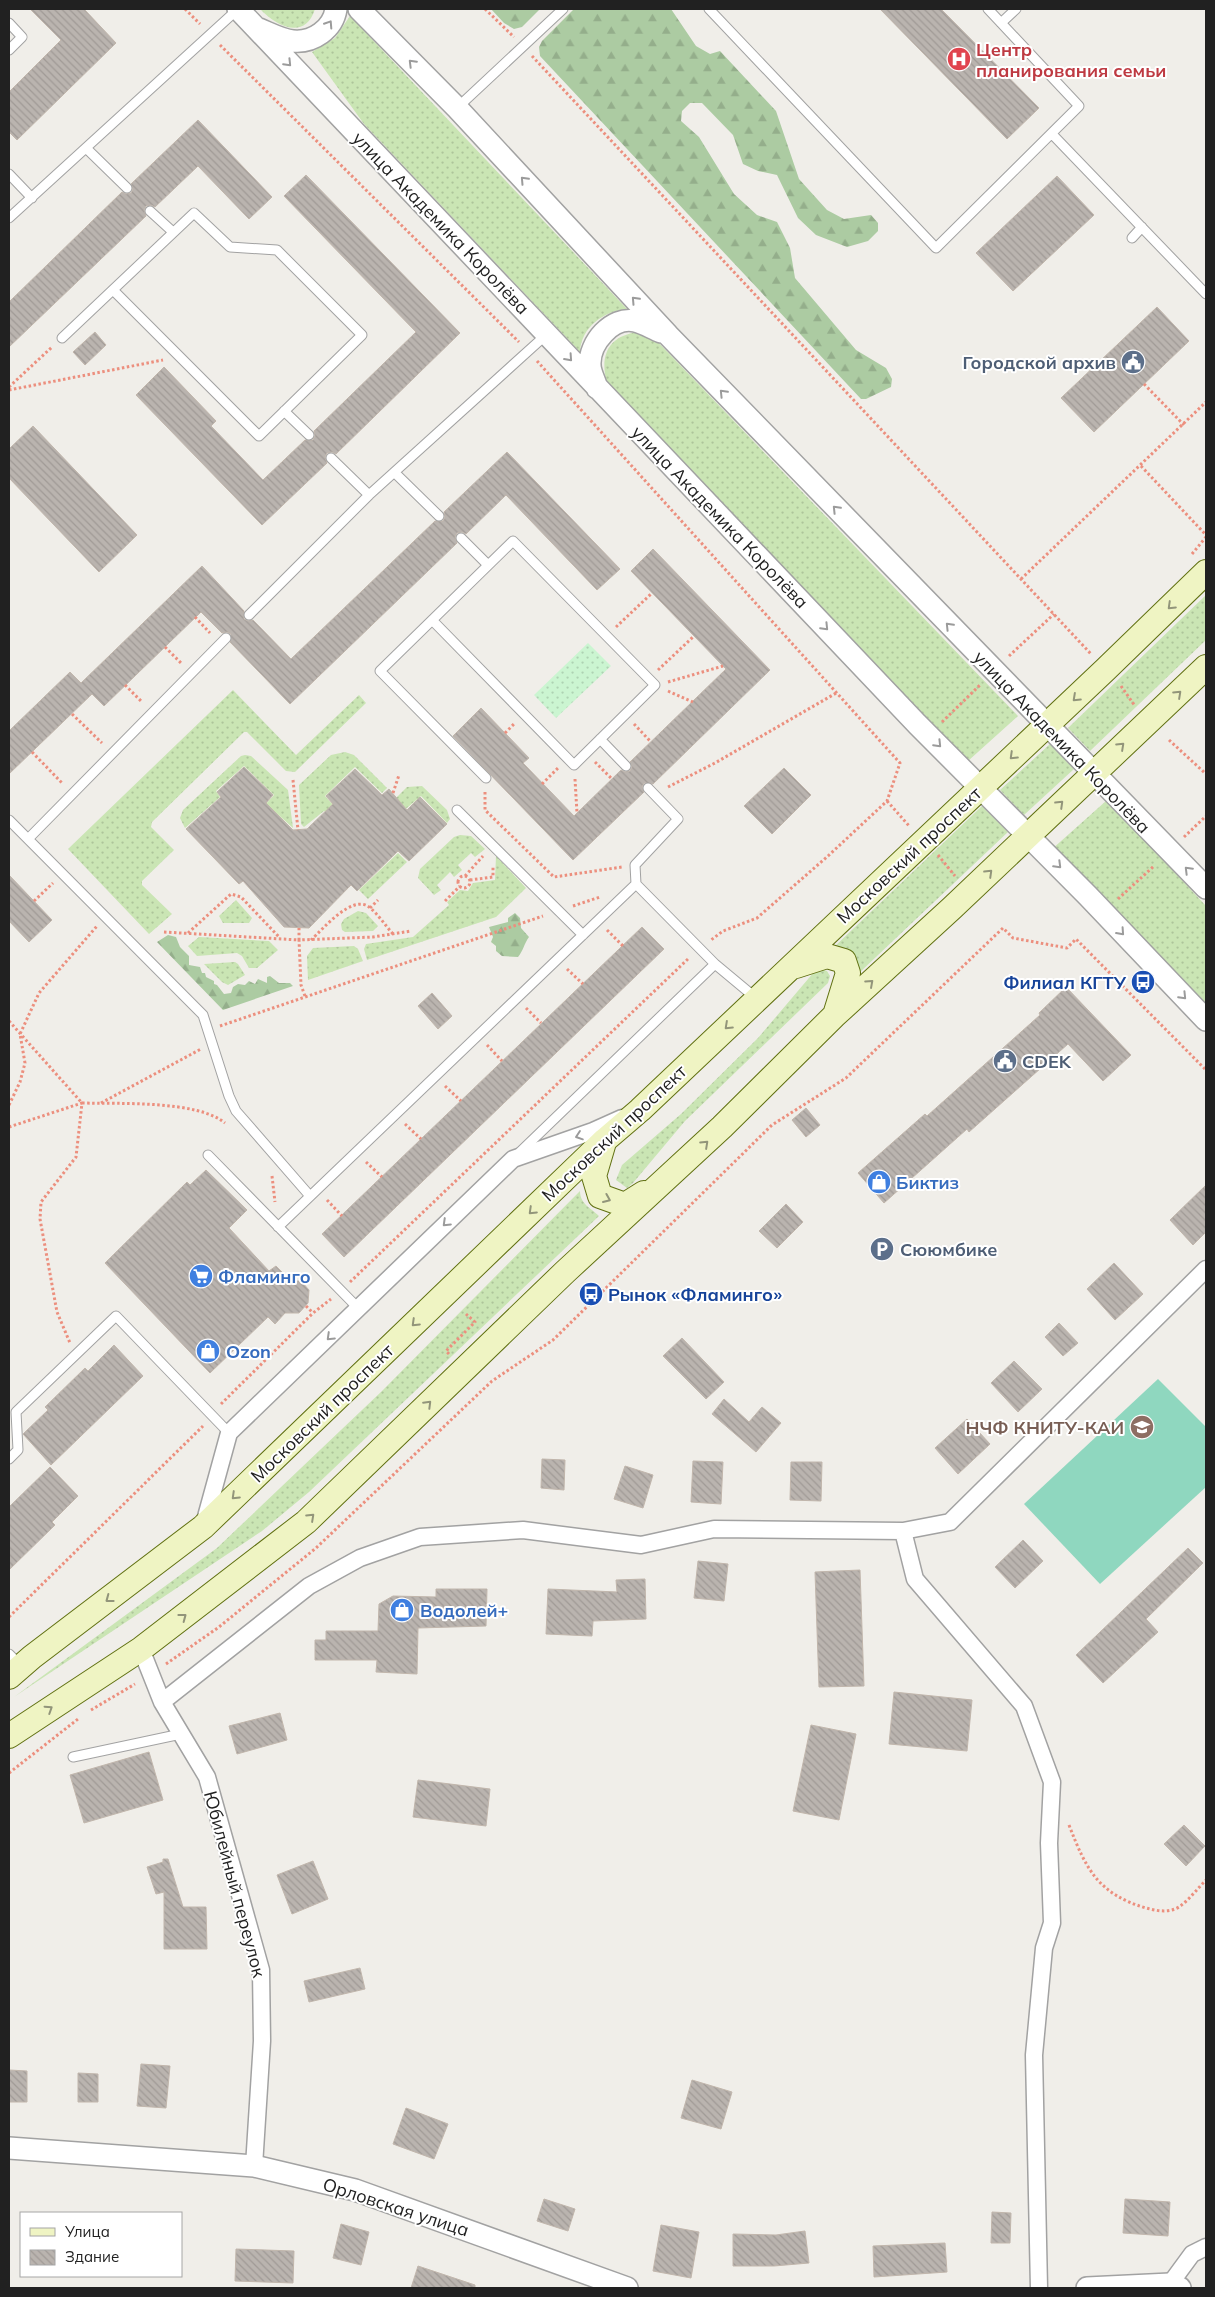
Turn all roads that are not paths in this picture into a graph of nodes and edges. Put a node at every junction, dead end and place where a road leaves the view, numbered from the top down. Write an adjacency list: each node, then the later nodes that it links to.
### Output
1 (238, 9): 10 (street, улица Академика Королёва); 14 (lane)
2 (336, 9): 10 (street, one-way to 2)
3 (359, 9): 12 (street, улица Академика Королёва, one-way to 3)
4 (563, 9): 12 (lane)
5 (709, 9): 13 (lane)
6 (988, 9): 9 (lane)
7 (1016, 9): 9 (lane)
8 (9, 23): 11 (lane)
9 (1001, 23): 13 (lane)
10 (254, 27): 25 (street, улица Академика Королёва, one-way to 25)
11 (9, 50)
12 (457, 108): 26 (street, улица Академика Королёва, one-way to 12)
13 (1052, 134): 20 (lane)
14 (86, 148): 16 (lane); 17 (lane)
15 (9, 174): 17 (lane)
16 (127, 188)
17 (32, 198): 19 (lane)
18 (150, 211): 21 (lane)
19 (9, 218)
20 (1142, 227): 22 (lane); 24 (lane)
21 (173, 232): 23 (lane); 29 (lane)
22 (1132, 238)
23 (113, 290): 27 (lane); 29 (lane)
24 (1206, 294)
25 (547, 334): 28 (street, улица Академика Королёва, one-way to 28); 32 (lane)
26 (668, 335): 28 (street); 42 (street, улица Академика Королёва, one-way to 26)
27 (62, 338)
28 (598, 389): 47 (street, улица Академика Королёва, one-way to 47)
29 (284, 411): 30 (lane)
30 (309, 435)
31 (331, 458): 33 (lane)
32 (395, 473): 33 (lane); 34 (lane)
33 (369, 495): 38 (lane)
34 (439, 516)
35 (461, 538): 36 (lane)
36 (488, 564): 39 (lane); 43 (lane)
37 (1206, 572): 42 (main road, Московский проспект, one-way to 42)
38 (249, 616)
39 (432, 620): 43 (lane); 46 (lane)
40 (224, 641): 52 (lane)
41 (1206, 667): 45 (main road, one-way to 41)
42 (1046, 725): 45 (street, улица Академика Королёва); 47 (main road, Московский проспект, one-way to 47)
43 (600, 740): 44 (lane)
44 (626, 766)
45 (1093, 773): 51 (main road, one-way to 45); 54 (street, улица Академика Королёва, one-way to 45)
46 (486, 778)
47 (981, 787): 51 (street, улица Академика Королёва); 57 (main road, Московский проспект)
48 (651, 791): 53 (lane)
49 (457, 810): 55 (lane)
50 (9, 820): 52 (lane)
51 (1028, 835): 59 (main road, one-way to 51); 60 (street, улица Академика Королёва, one-way to 60)
52 (28, 839): 66 (lane)
53 (636, 884): 55 (lane); 56 (lane)
54 (1206, 888)
55 (583, 935): 66 (lane)
56 (715, 964): 58 (lane); 64 (lane)
57 (789, 968): 58 (main road, Московский проспект); 59 (main road)
58 (757, 998): 61 (main road, Московский проспект, one-way to 61)
59 (834, 1016): 65 (main road, one-way to 59)
60 (1206, 1020)
61 (640, 1110): 62 (main road, Московский проспект); 64 (street, one-way to 64)
62 (605, 1140): 65 (main road, one-way to 65); 72 (main road, Московский проспект, one-way to 72)
63 (208, 1155): 67 (lane)
64 (513, 1160): 69 (street, one-way to 69)
65 (669, 1177): 74 (main road, one-way to 65)
66 (313, 1193): 67 (lane)
67 (278, 1228): 69 (lane)
68 (1206, 1269): 73 (street)
69 (358, 1308): 70 (street, one-way to 70)
70 (229, 1433): 71 (lane); 72 (street)
71 (9, 1459)
72 (204, 1527): 75 (main road, Московский проспект, one-way to 75)
73 (903, 1531): 76 (street); 85 (street)
74 (141, 1648): 76 (street, Юбилейный переулок); 78 (main road, one-way to 74)
75 (13, 1666)
76 (162, 1702): 77 (street, Юбилейный переулок)
77 (181, 1734): 79 (lane); 81 (street, Юбилейный переулок)
78 (9, 1736)
79 (72, 1757)
80 (9, 2148): 81 (street, Орловская улица)
81 (254, 2166): 84 (street, Орловская улица)
82 (1206, 2247): 83 (street)
83 (1175, 2286): 86 (street)
84 (626, 2288)
85 (1039, 2288)
86 (1087, 2288)

